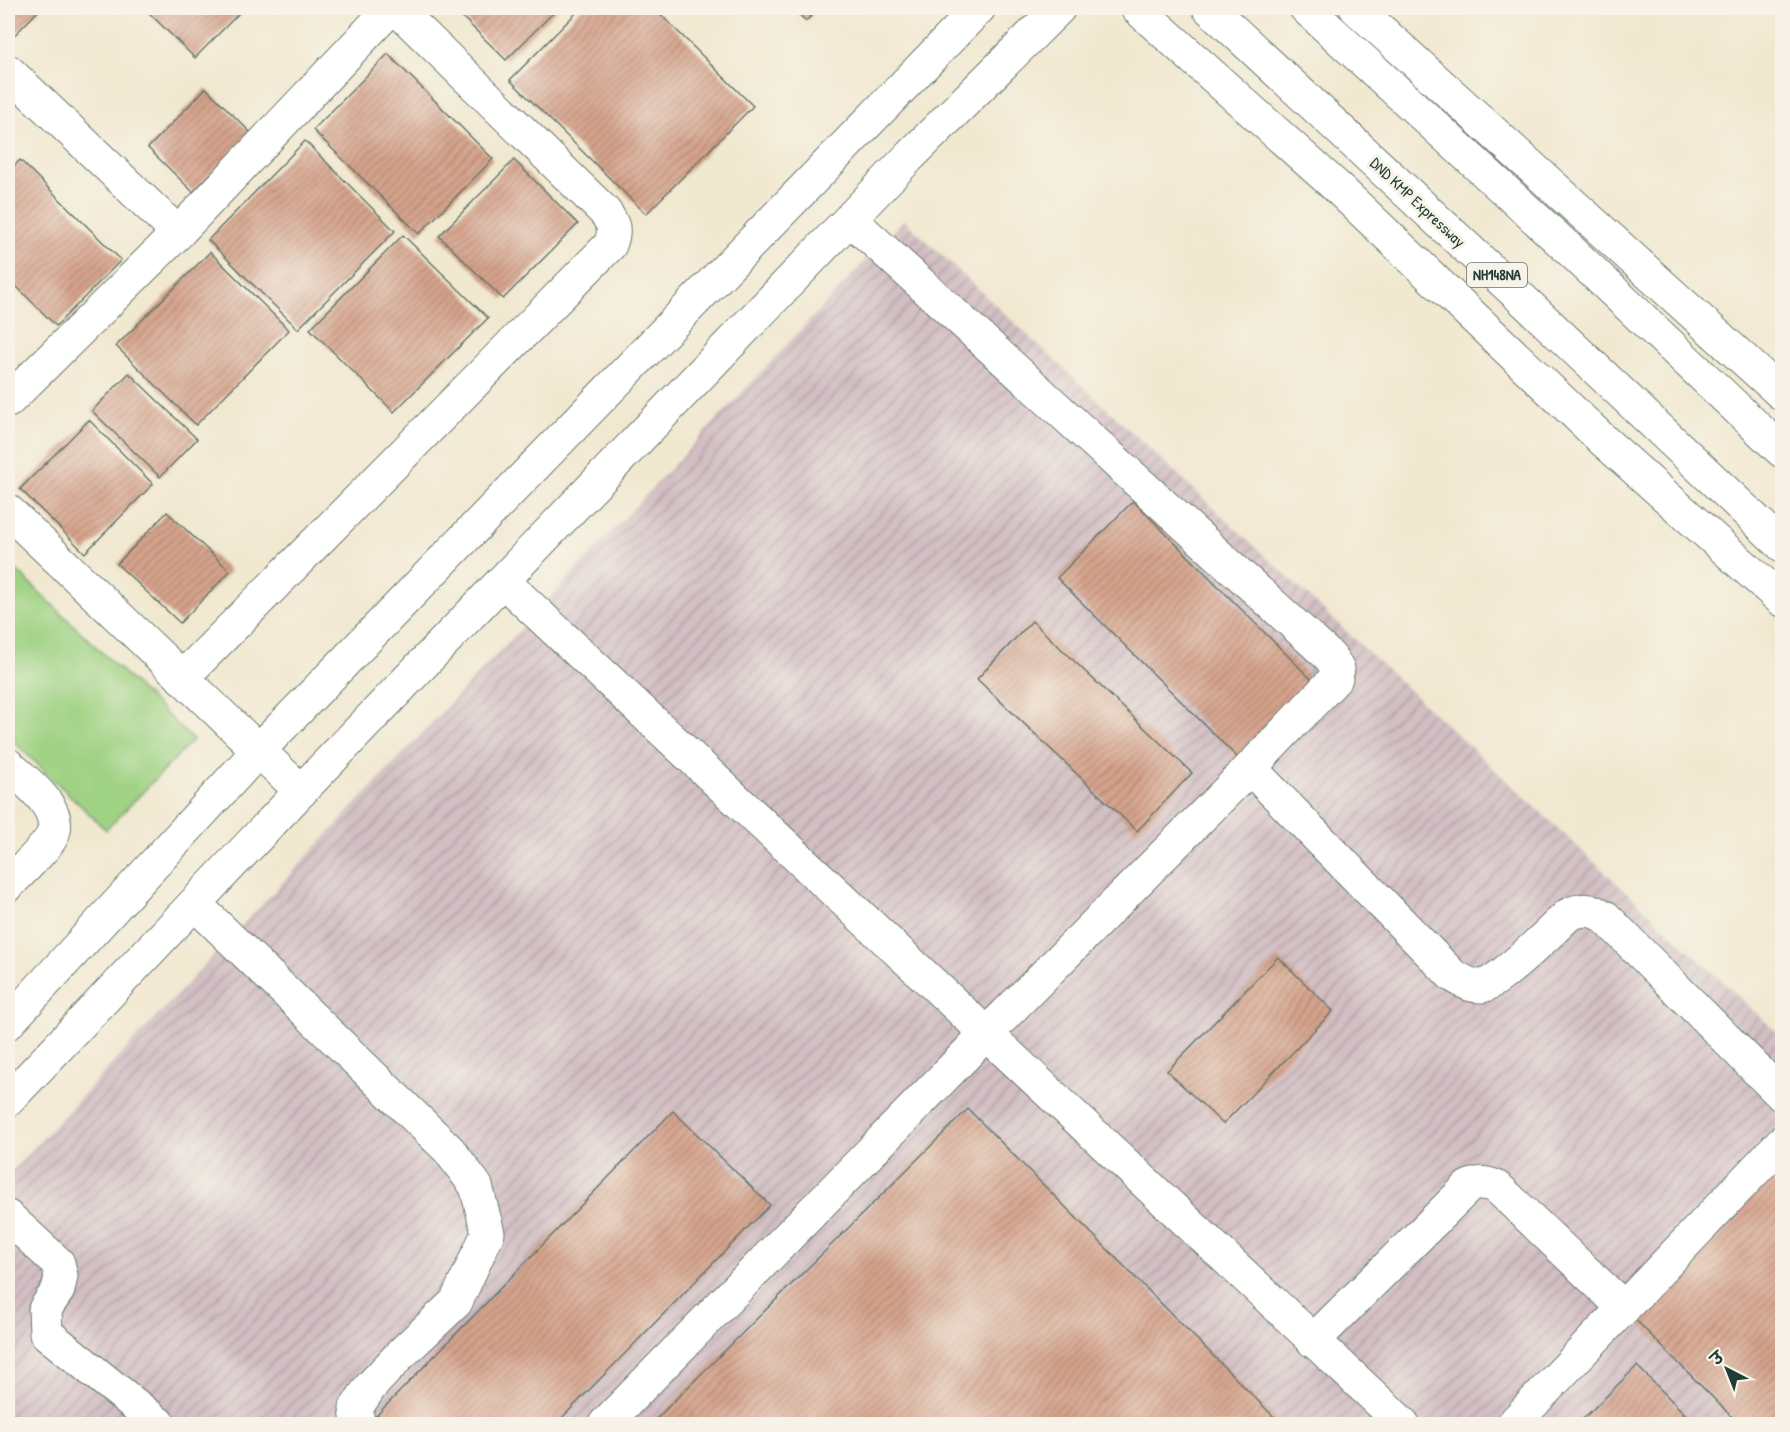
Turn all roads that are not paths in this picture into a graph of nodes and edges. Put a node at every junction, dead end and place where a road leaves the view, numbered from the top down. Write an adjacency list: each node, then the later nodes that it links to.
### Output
1 (392, 8): 11 (main road)
2 (396, 8): 19 (main road)
3 (979, 8): 20 (main road)
4 (1059, 8): 10 (main road)
5 (1137, 8): 18 (main road)
6 (1209, 8): 16 (main road, DND KMP Expressway / NH148NA)
7 (1306, 8): 14 (main road)
8 (1356, 8): 12 (main road)
9 (8, 71): 11 (main road)
10 (850, 219): 17 (main road); 22 (main road)
11 (178, 233): 13 (main road)
12 (1782, 394)
13 (8, 401)
14 (1782, 451)
15 (8, 511): 19 (main road)
16 (1782, 545)
17 (504, 582): 23 (main road); 27 (main road)
18 (1782, 600)
19 (182, 678): 20 (main road)
20 (258, 751): 23 (main road); 26 (main road)
21 (8, 765): 24 (main road)
22 (1250, 768): 27 (main road); 28 (main road)
23 (301, 791): 25 (main road)
24 (8, 885)
25 (195, 904): 29 (main road); 35 (main road)
26 (8, 1023)
27 (986, 1034): 33 (main road); 36 (main road)
28 (1782, 1095)
29 (8, 1100)
30 (1782, 1142): 32 (main road)
31 (8, 1217): 34 (main road)
32 (1624, 1308): 33 (main road); 38 (main road)
33 (1313, 1341): 37 (main road)
34 (159, 1425)
35 (358, 1425)
36 (605, 1425)
37 (1402, 1425)
38 (1513, 1425)

